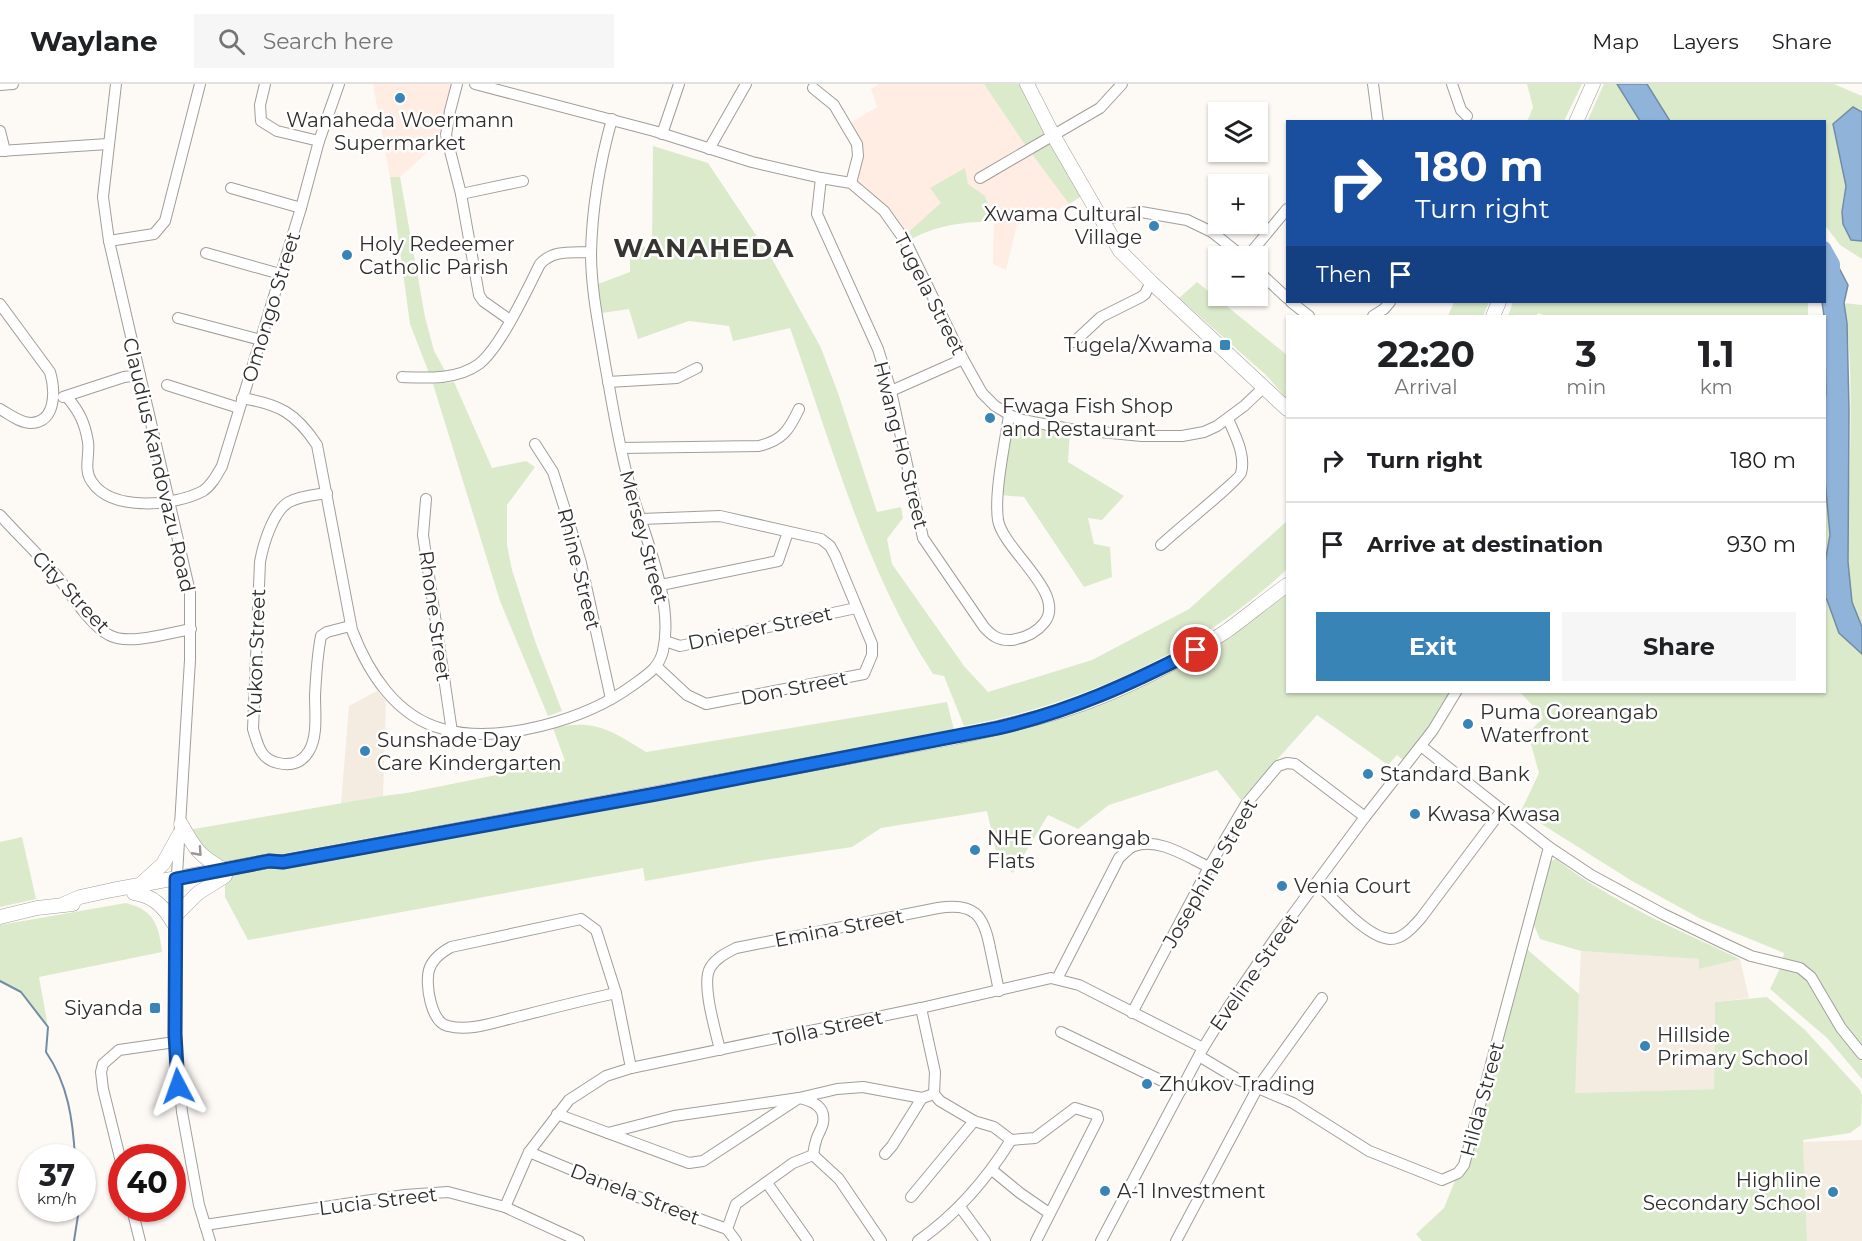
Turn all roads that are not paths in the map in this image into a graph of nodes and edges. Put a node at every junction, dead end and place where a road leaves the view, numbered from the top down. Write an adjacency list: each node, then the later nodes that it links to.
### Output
1 (13, 84): 15 (street)
2 (116, 84): 25 (street, Claudius Kandovazu Road)
3 (200, 84): 37 (street)
4 (265, 84): 24 (street)
5 (339, 84): 24 (street, Omongo Street)
6 (457, 84): 33 (street)
7 (475, 84): 18 (street)
8 (680, 84): 22 (street)
9 (746, 84): 26 (street)
10 (1027, 84): 23 (main road)
11 (1122, 84): 23 (street)
12 (1373, 84): 19 (street)
13 (1452, 84): 17 (street)
14 (1593, 84): 20 (main road)
15 (0, 86)
16 (813, 88): 31 (street)
17 (1467, 116)
18 (612, 119): 22 (street); 40 (street, Mersey Street)
19 (1378, 120)
20 (1577, 120)
21 (0, 131): 27 (street)
22 (662, 134): 26 (street)
23 (1053, 135): 29 (street); 36 (main road)
24 (319, 141): 34 (street, Omongo Street)
25 (108, 144): 27 (street); 37 (street, Claudius Kandovazu Road)
26 (709, 149): 28 (street)
27 (3, 151)
28 (821, 178): 31 (street); 62 (street, Hwang Ho Street)
29 (980, 178)
30 (523, 181): 33 (street)
31 (851, 183): 55 (street, Tugela Street)
32 (231, 188): 34 (street)
33 (461, 194): 52 (street)
34 (301, 208): 42 (street, Omongo Street)
35 (1286, 210): 39 (street)
36 (1102, 221): 38 (street); 44 (main road)
37 (109, 241): 57 (street, Claudius Kandovazu Road)
38 (1230, 246)
39 (1256, 246)
40 (591, 252): 52 (street); 59 (street, Mersey Street)
41 (206, 253): 42 (street)
42 (280, 274): 53 (street, Omongo Street)
43 (1268, 280): 45 (street)
44 (1151, 282): 54 (street); 61 (main road)
45 (1286, 297)
46 (1292, 303): 49 (street)
47 (1389, 303): 50 (street)
48 (0, 304): 64 (street)
49 (1308, 315)
50 (1374, 315)
51 (178, 318): 53 (street)
52 (510, 320): 58 (street)
53 (261, 340): 65 (street, Omongo Street)
54 (1074, 342)
55 (963, 359): 62 (street); 69 (street, Tugela Street)
56 (697, 368): 59 (street)
57 (140, 375): 63 (street); 75 (street, Claudius Kandovazu Road)
58 (402, 377)
59 (608, 382): 72 (street, Mersey Street)
60 (167, 385): 65 (street)
61 (1263, 387): 66 (main road); 70 (street, Tugela Street)
62 (891, 391): 69 (street, Hwang Ho Street)
63 (67, 397): 64 (street); 75 (street, Omongo Street)
64 (54, 399): 67 (street)
65 (241, 403): 73 (street); 75 (street, Omongo Street)
66 (1286, 408)
67 (0, 409)
68 (799, 409): 72 (street)
69 (1009, 415): 70 (street, Tugela Street)
70 (1228, 418): 79 (street)
71 (535, 444): 88 (street, Rhine Street)
72 (621, 448): 77 (street, Mersey Street)
73 (327, 493): 83 (street); 83 (street, Yukon Street)
74 (426, 499): 89 (street, Rhone Street)
75 (170, 502): 84 (street, Claudius Kandovazu Road)
76 (0, 515): 84 (street, City Street)
77 (641, 519): 78 (street, Don Street); 80 (street, Mersey Street)
78 (788, 532): 80 (street); 82 (street, Don Street)
79 (1161, 545)
80 (661, 585): 85 (street, Mersey Street)
81 (1286, 585): 96 (main road)
82 (856, 608): 85 (street, Dnieper Street); 86 (street, Don Street)
83 (350, 626): 89 (street)
84 (190, 629): 93 (street, Claudius Kandovazu Road)
85 (665, 641): 86 (street, Mersey Street)
86 (657, 667): 88 (street)
87 (1455, 693): 90 (street, Eveline Street)
88 (611, 699): 89 (street)
89 (452, 732)
90 (1421, 746): 91 (street); 92 (street, Eveline Street)
91 (1502, 810): 94 (street); 98 (street)
92 (1365, 817): 95 (street, Josephine Street); 98 (street, Eveline Street)
93 (180, 830): 96 (main road, one-way to 96); 97 (street, Claudius Kandovazu Road); 99 (main road)
94 (1549, 847): 112 (street); 114 (street, Hilda Street)
95 (1209, 867): 102 (street); 107 (street, Josephine Street)
96 (225, 873): 97 (main road); 101 (main road)
97 (176, 882): 99 (main road); 101 (street)
98 (1317, 882): 111 (street, Eveline Street)
99 (137, 889): 100 (main road); 101 (main road)
100 (0, 917)
101 (175, 920): 109 (street)
102 (1057, 978): 103 (street, Tolla Street); 107 (street, Tolla Street)
103 (999, 991): 106 (street, Tolla Street); 110 (street, Emina Street)
104 (616, 993): 104 (street); 113 (street)
105 (1322, 998): 114 (street)
106 (921, 1008): 110 (street, Tolla Street); 116 (street)
107 (1132, 1013): 111 (street, Tolla Street)
108 (1061, 1032): 115 (street)
109 (175, 1042): 123 (street); 134 (street)
110 (720, 1050): 113 (street, Tolla Street)
111 (1201, 1052): 114 (street, Hilda Street); 115 (street, Eveline Street)
112 (1862, 1054)
113 (631, 1068): 119 (street, Tolla Street)
114 (1258, 1087): 146 (street)
115 (1181, 1090): 145 (street, Eveline Street)
116 (934, 1094): 118 (street); 120 (street)
117 (799, 1098): 118 (street); 121 (street); 121 (street); 126 (street)
118 (922, 1098): 125 (street)
119 (557, 1114): 121 (street); 124 (street, Tolla Street)
120 (974, 1121): 122 (street); 129 (street)
121 (608, 1133)
122 (1011, 1140): 127 (street); 132 (street)
123 (117, 1144)
124 (529, 1152): 130 (street, Tolla Street); 135 (street, Danela Street)
125 (885, 1154)
126 (813, 1155): 128 (street); 141 (street)
127 (992, 1170): 131 (street); 132 (street)
128 (767, 1183): 135 (street); 140 (street)
129 (911, 1197)
130 (505, 1207): 134 (street, Lucia Street); 138 (street, Lucia Street)
131 (960, 1207): 142 (street); 143 (street)
132 (1049, 1212): 144 (street)
133 (135, 1222): 136 (street)
134 (205, 1225): 137 (street)
135 (727, 1229): 139 (street)
136 (140, 1241)
137 (210, 1241)
138 (579, 1241)
139 (736, 1241)
140 (808, 1241)
141 (881, 1241)
142 (918, 1241)
143 (985, 1241)
144 (1036, 1241)
145 (1101, 1241)
146 (1176, 1241)

